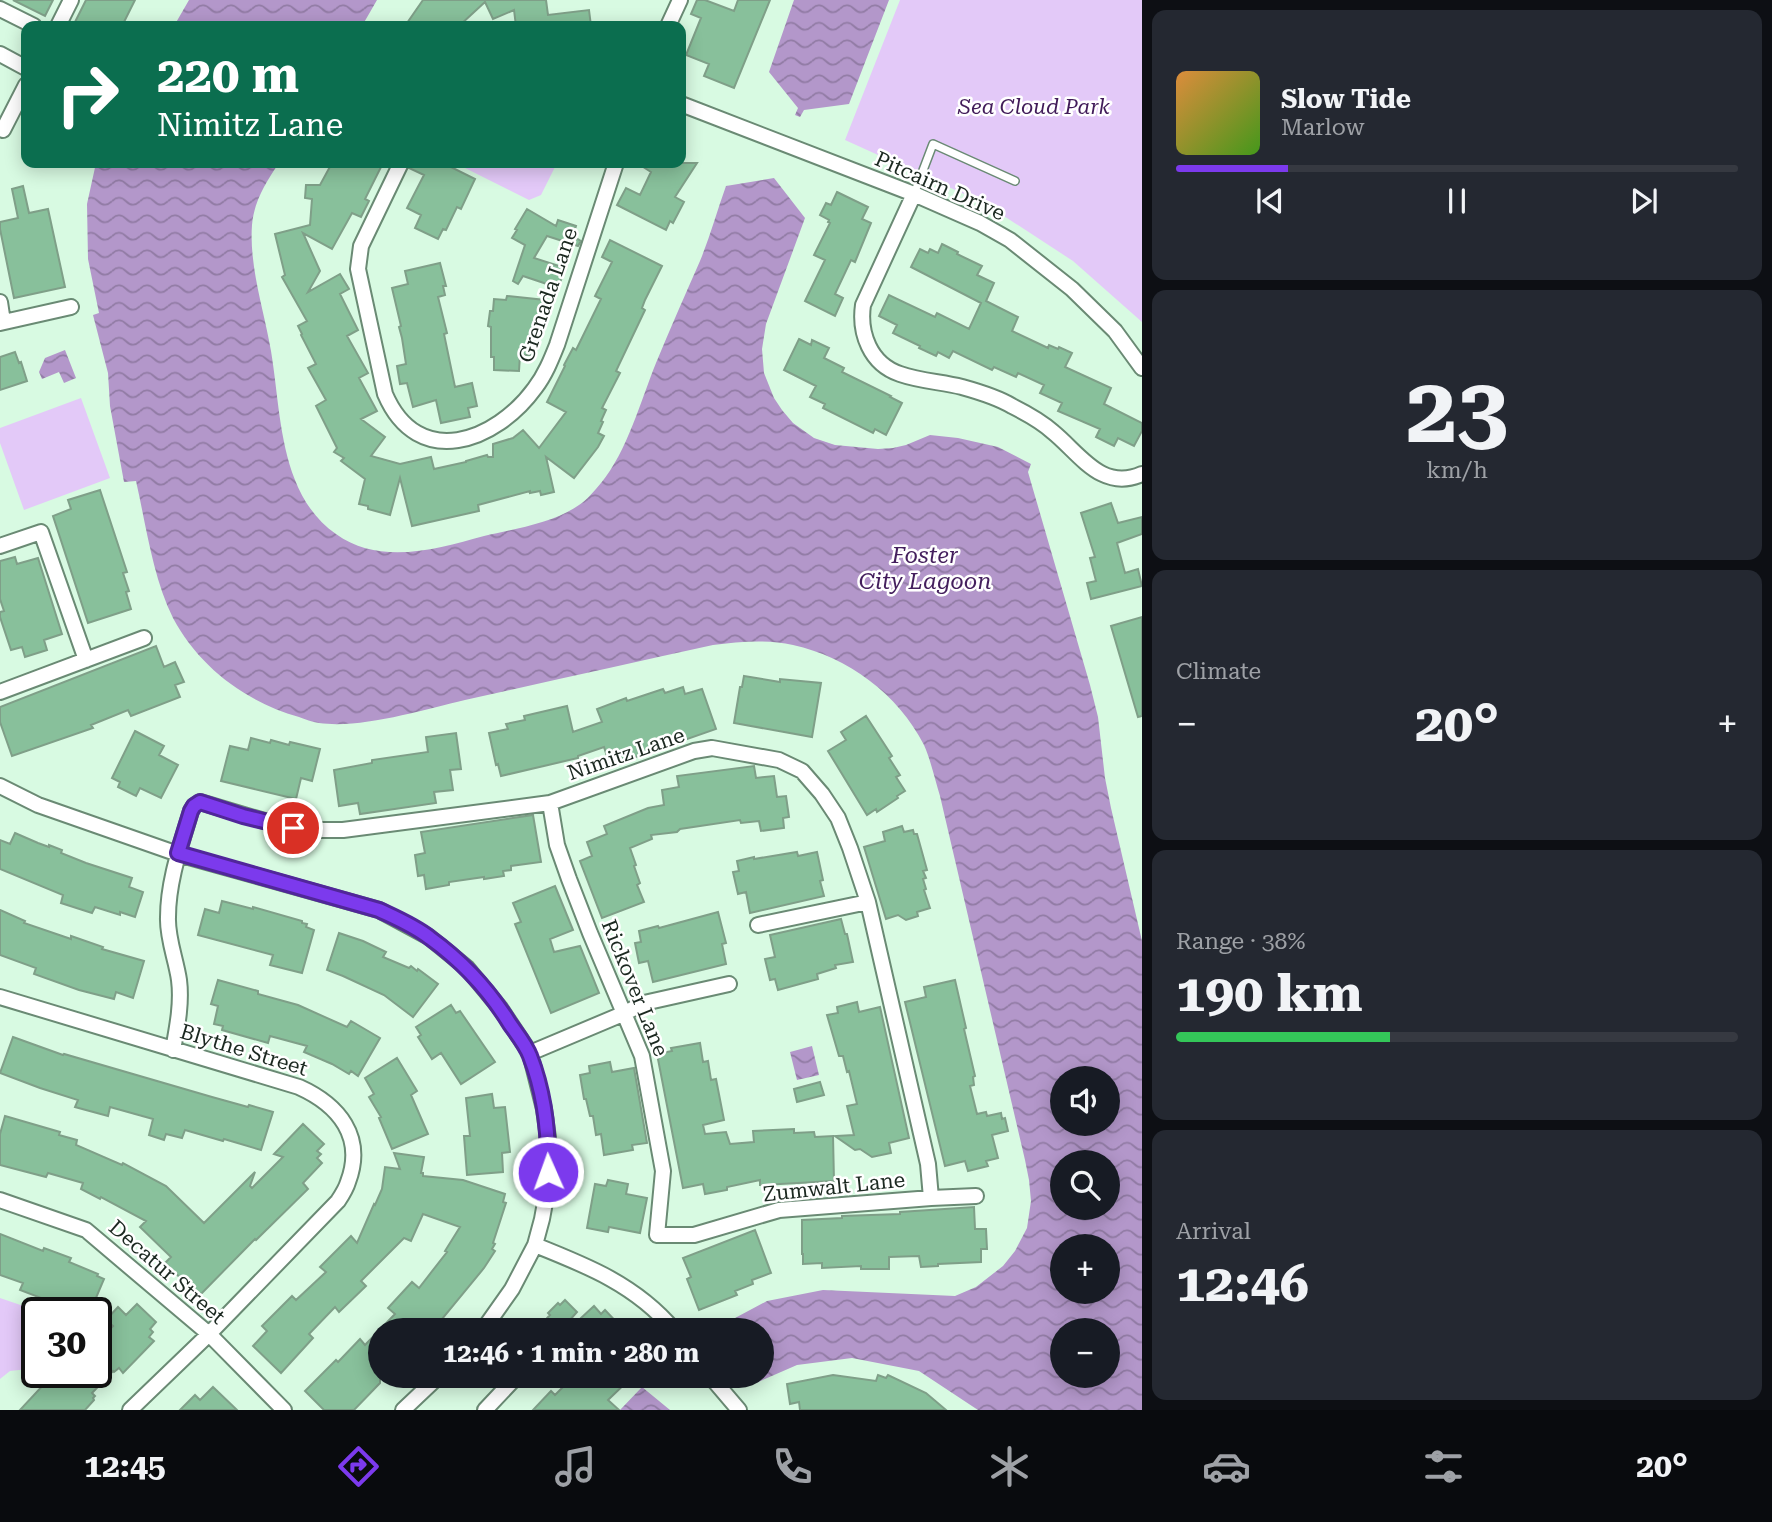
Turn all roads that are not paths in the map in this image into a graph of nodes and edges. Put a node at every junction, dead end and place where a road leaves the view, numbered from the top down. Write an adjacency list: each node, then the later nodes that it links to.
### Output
1 (71, 0): 5 (street)
2 (680, 0): 6 (street)
3 (0, 9): 4 (street)
4 (24, 21)
5 (60, 21)
6 (670, 21)
7 (0, 54): 8 (street)
8 (21, 65)
9 (21, 95): 11 (street)
10 (686, 106): 15 (street, Pitcairn Drive)
11 (3, 130)
12 (399, 168): 13 (street, Grenada Lane)
13 (614, 168)
14 (1014, 181): 15 (lane)
15 (914, 194): 19 (street, Pitcairn Drive); 20 (street)
16 (0, 302): 18 (street)
17 (71, 307): 18 (street)
18 (2, 322)
19 (1142, 368)
20 (1142, 474)
21 (0, 546): 23 (street)
22 (144, 638): 23 (street)
23 (86, 660): 24 (street)
24 (0, 692)
25 (0, 786): 27 (street)
26 (550, 803): 27 (street, Nimitz Lane); 28 (street, Nimitz Lane); 32 (street, Rickover Lane)
27 (178, 853): 33 (street); 34 (street)
28 (868, 902): 29 (street); 36 (street, Nimitz Lane)
29 (758, 925)
30 (729, 984): 32 (street)
31 (0, 998): 33 (street, Blythe Street)
32 (625, 1013): 34 (street); 38 (street, Rickover Lane)
33 (173, 1050): 42 (street, Blythe Street)
34 (530, 1054): 39 (street)
35 (976, 1196): 36 (street, Zumwalt Lane)
36 (931, 1198): 38 (street, Zumwalt Lane)
37 (0, 1200): 42 (street, Decatur Street)
38 (657, 1235)
39 (535, 1245): 40 (street); 41 (street)
40 (494, 1318)
41 (663, 1318)
42 (209, 1334): 47 (street, Blythe Street); 48 (street, Decatur Street)
43 (428, 1388): 46 (street)
44 (506, 1388): 49 (street)
45 (720, 1388): 50 (street)
46 (409, 1408)
47 (130, 1410)
48 (284, 1410)
49 (485, 1410)
50 (739, 1410)

